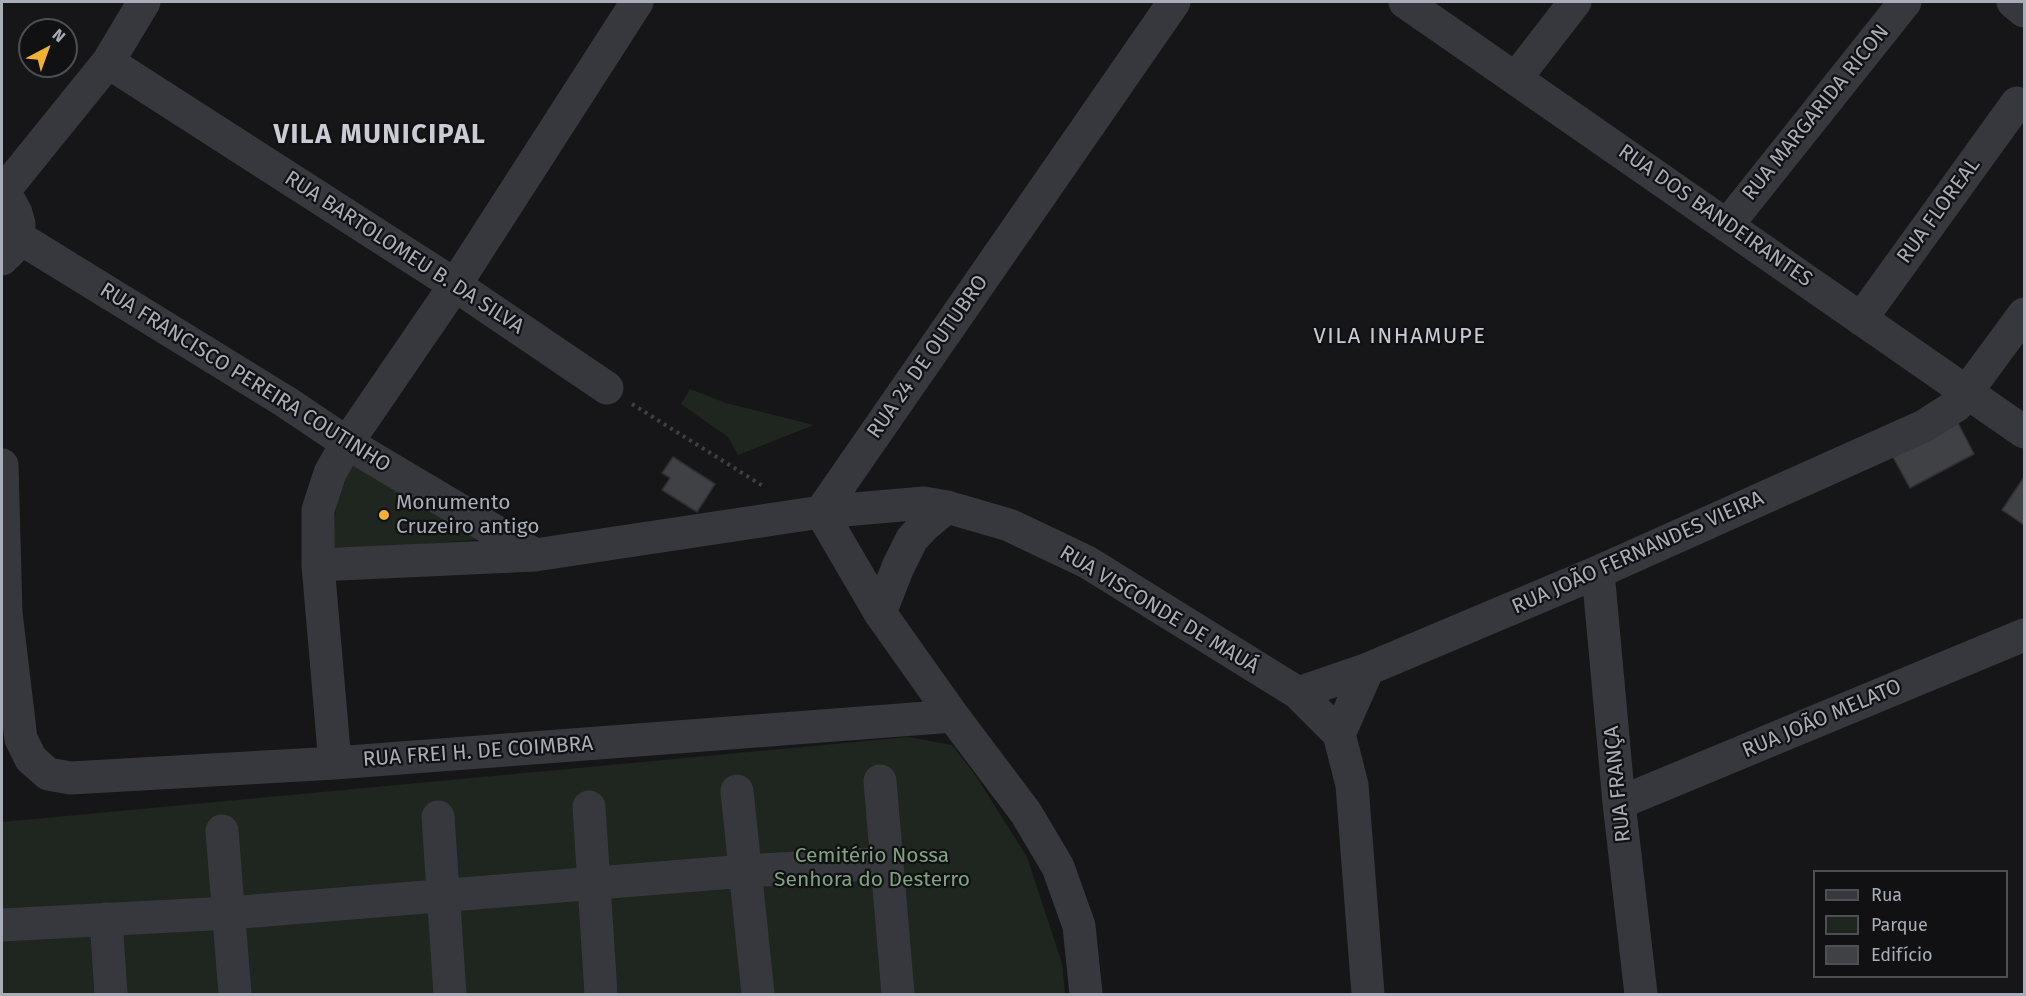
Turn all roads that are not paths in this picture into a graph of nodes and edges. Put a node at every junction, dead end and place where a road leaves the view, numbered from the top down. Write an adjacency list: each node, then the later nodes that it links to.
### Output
1 (144, 2): 9 (street)
2 (637, 2): 15 (street)
3 (1174, 2): 24 (street, RUA 24 DE OUTUBRO)
4 (1406, 2): 10 (street, RUA DOS BANDEIRANTES)
5 (1575, 2): 10 (street)
6 (1905, 2): 13 (street, RUA MARGARIDA RICON)
7 (2013, 2): 8 (street)
8 (2025, 11)
9 (108, 62): 12 (street); 15 (street, RUA BARTOLOMEU B. DA SILVA)
10 (1516, 78): 13 (street, RUA DOS BANDEIRANTES)
11 (2017, 103): 17 (street, RUA FLOREAL)
12 (2, 194): 14 (street)
13 (1728, 224): 17 (street, RUA DOS BANDEIRANTES)
14 (10, 248): 21 (street, RUA FRANCISCO PEREIRA COUTINHO)
15 (455, 285): 18 (street, RUA BARTOLOMEU B. DA SILVA); 21 (street)
16 (2025, 314): 19 (street, RUA JOÃO FERNANDES VIEIRA)
17 (1861, 319): 19 (street, RUA DOS BANDEIRANTES)
18 (607, 388)
19 (1966, 393): 20 (street, RUA DOS BANDEIRANTES); 27 (street, RUA JOÃO FERNANDES VIEIRA)
20 (2025, 432)
21 (347, 443): 25 (street, RUA FRANCISCO PEREIRA COUTINHO); 26 (street)
22 (2, 465): 28 (street)
23 (946, 507): 24 (street, RUA VISCONDE DE MAUÁ); 29 (street); 32 (street, RUA VISCONDE DE MAUÁ)
24 (815, 514): 25 (street, RUA VISCONDE DE MAUÁ); 29 (street)
25 (535, 555): 26 (street, RUA VISCONDE DE MAUÁ)
26 (318, 565): 35 (street)
27 (1598, 572): 31 (street, RUA JOÃO FERNANDES VIEIRA); 38 (street, RUA FRANÇA)
28 (4, 613): 35 (street, RUA FREI H. DE COIMBRA)
29 (880, 613): 33 (street)
30 (2025, 635): 38 (street, RUA JOÃO MELATO)
31 (1368, 669): 32 (street, RUA JOÃO FERNANDES VIEIRA); 34 (street)
32 (1298, 693): 34 (street, RUA VISCONDE DE MAUÁ)
33 (953, 716): 35 (street, RUA FREI H. DE COIMBRA); 55 (street)
34 (1339, 734): 56 (street)
35 (335, 763)
36 (880, 781): 42 (street)
37 (737, 791): 43 (street)
38 (1619, 803): 57 (street, RUA FRANÇA)
39 (589, 807): 44 (street)
40 (438, 817): 45 (street)
41 (222, 831): 46 (street)
42 (887, 863): 43 (street); 54 (street)
43 (745, 871): 44 (street); 53 (street)
44 (594, 883): 45 (street); 52 (street)
45 (443, 895): 46 (street); 51 (street)
46 (229, 913): 47 (street); 50 (street)
47 (106, 919): 48 (street); 49 (street)
48 (2, 925)
49 (111, 994)
50 (235, 994)
51 (450, 994)
52 (601, 994)
53 (758, 994)
54 (898, 994)
55 (1086, 994)
56 (1368, 994)
57 (1641, 994)

